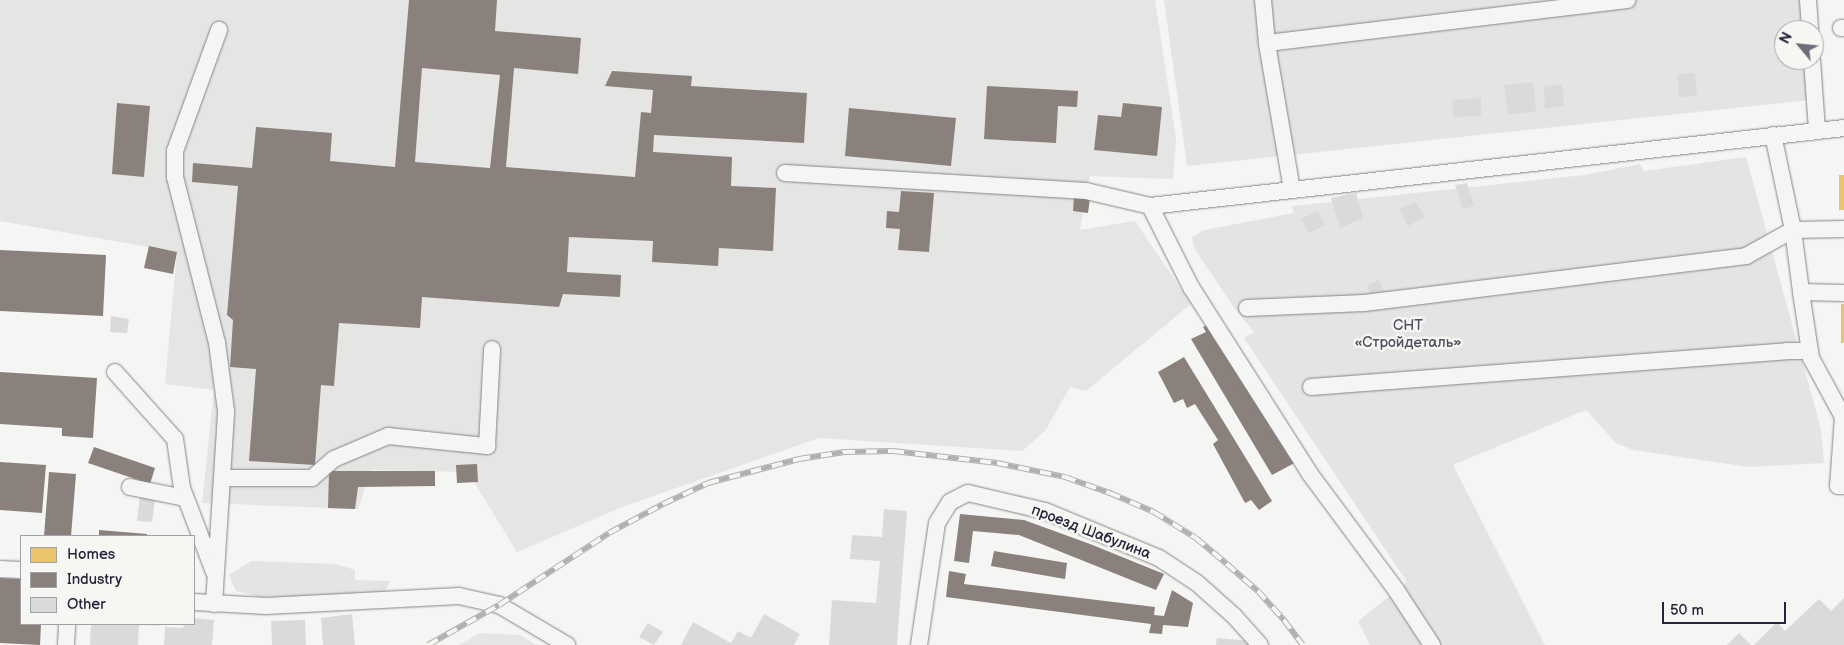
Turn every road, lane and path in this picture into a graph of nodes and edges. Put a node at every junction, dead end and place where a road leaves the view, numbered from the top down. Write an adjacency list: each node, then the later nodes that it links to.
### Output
1 (1263, 0): 6 (street)
2 (1627, 0): 6 (street)
3 (1808, 0): 4 (street)
4 (1809, 20)
5 (219, 30): 24 (street)
6 (1267, 43): 12 (street)
7 (1813, 70): 9 (street)
8 (1844, 128): 9 (street)
9 (1817, 129): 10 (street)
10 (1773, 135): 12 (street); 15 (street)
11 (786, 173): 13 (street)
12 (1292, 190): 13 (street)
13 (1150, 206): 38 (street)
14 (1844, 228): 15 (street)
15 (1793, 230): 16 (street); 18 (street)
16 (1801, 292): 17 (street); 20 (street)
17 (1844, 293)
18 (1247, 308)
19 (492, 349): 24 (street)
20 (1810, 351): 22 (street); 23 (street)
21 (115, 372): 27 (street)
22 (1311, 387)
23 (1843, 417): 25 (street)
24 (222, 478): 30 (street)
25 (1844, 486)
26 (130, 487): 27 (street)
27 (185, 498): 30 (street)
28 (0, 569): 29 (street)
29 (20, 570)
30 (216, 576): 32 (street)
31 (195, 602): 32 (street)
32 (214, 604): 35 (street)
33 (67, 625): 34 (street)
34 (66, 645)
35 (566, 645)
36 (919, 645): 37 (street, проезд Шабулина)
37 (1260, 645)
38 (1432, 645)

